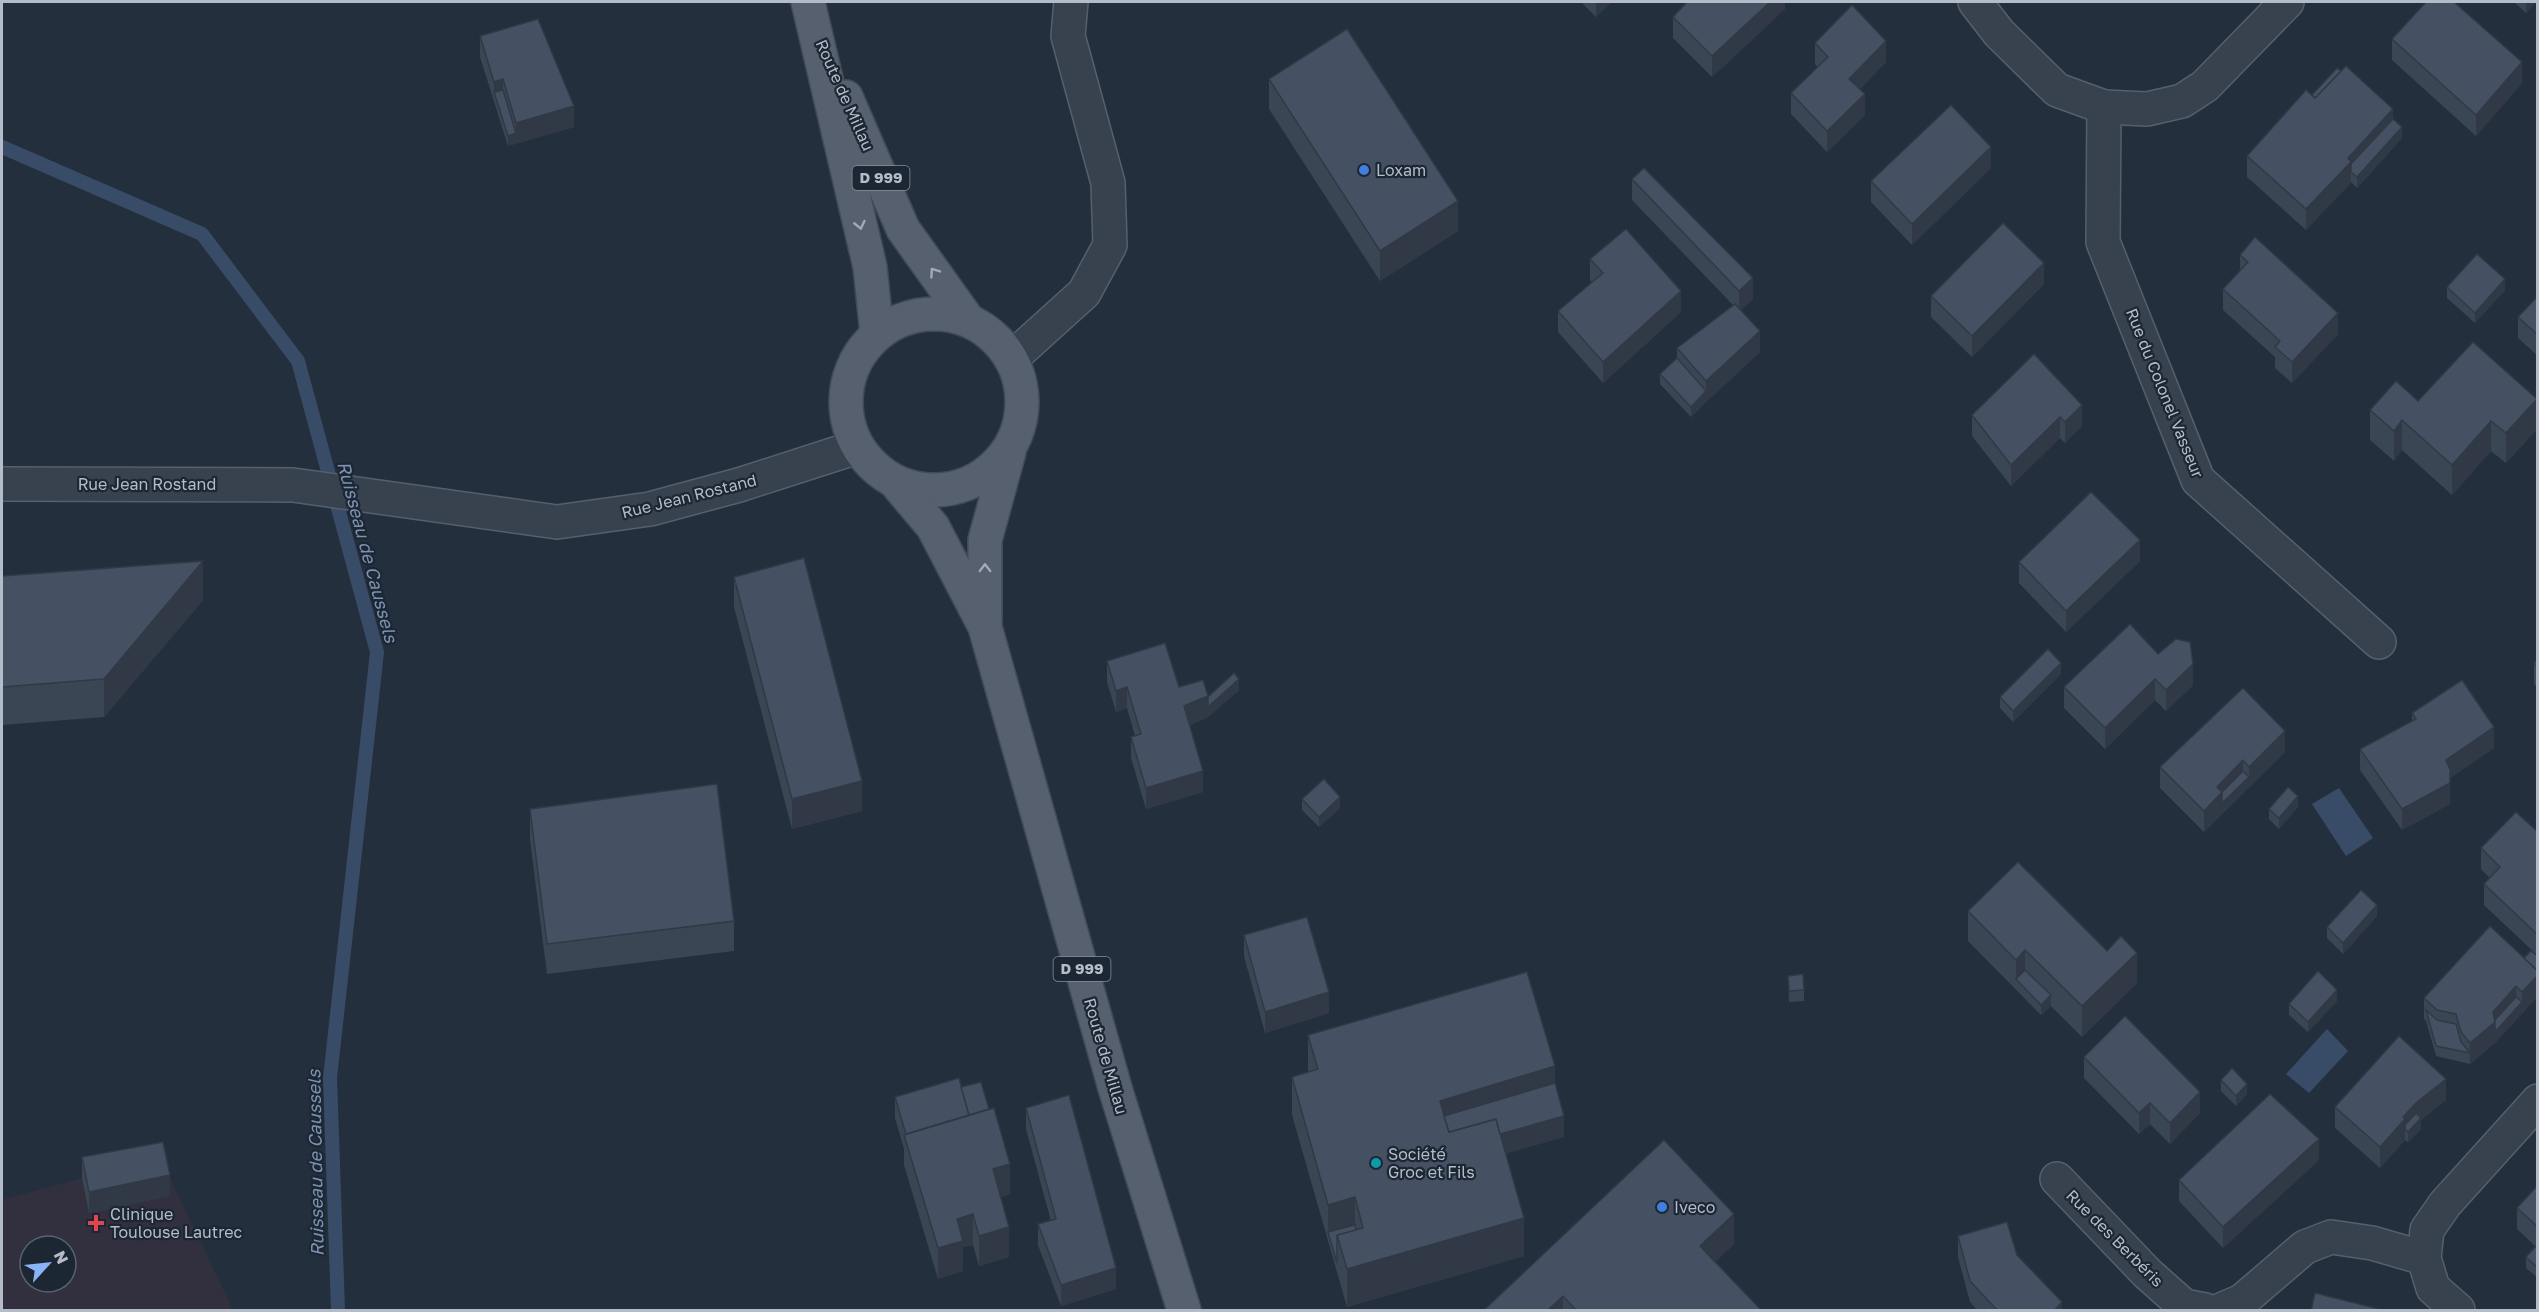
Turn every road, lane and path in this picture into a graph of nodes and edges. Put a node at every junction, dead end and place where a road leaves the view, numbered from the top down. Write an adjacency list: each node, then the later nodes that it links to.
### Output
1 (1071, 2): 8 (street)
2 (1975, 2): 5 (street)
3 (2287, 2): 5 (street)
4 (811, 13): 6 (main road, Route de Millau / D 999, one-way to 4); 7 (main road, Route de Millau / D 999, one-way to 7)
5 (2104, 107): 14 (street, Rue du Colonel Vasseur)
6 (968, 320): 7 (main road); 8 (main road)
7 (876, 334): 9 (main road)
8 (1011, 358): 10 (main road)
9 (857, 447): 11 (main road); 12 (street, Rue Jean Rostand)
10 (1010, 451): 11 (main road); 13 (main road, Route de Millau / D 999, one-way to 10)
11 (896, 483): 13 (main road, Route de Millau / D 999)
12 (2, 484)
13 (985, 627): 18 (main road, Route de Millau / D 999)
14 (2379, 642)
15 (2538, 1101): 17 (street)
16 (2057, 1179): 19 (street, Rue des Berbéris)
17 (2424, 1258): 20 (street); 21 (street)
18 (1184, 1311)
19 (2205, 1311)
20 (2221, 1311)
21 (2458, 1311)

